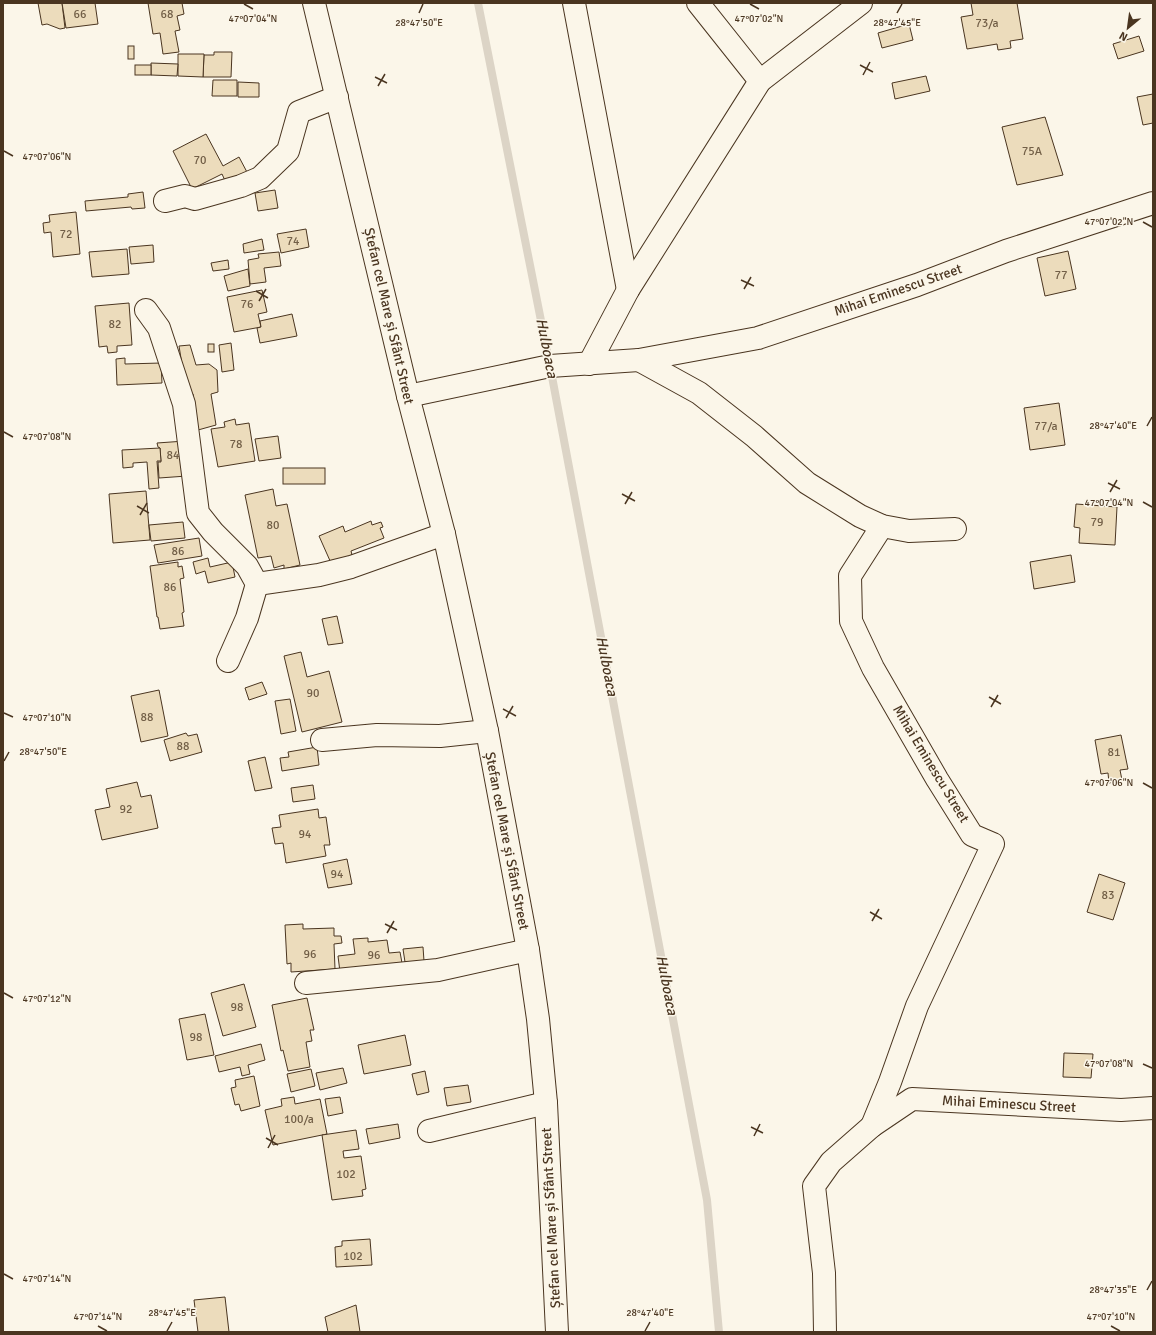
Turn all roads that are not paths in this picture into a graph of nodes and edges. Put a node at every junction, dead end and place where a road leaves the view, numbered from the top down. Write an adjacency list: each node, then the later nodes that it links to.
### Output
1 (314, 3): 6 (street, Ștefan cel Mare și Sfânt Street)
2 (574, 3): 9 (street)
3 (698, 3): 5 (street)
4 (861, 3): 5 (street)
5 (760, 81): 9 (street)
6 (337, 97): 7 (street); 13 (street, Ștefan cel Mare și Sfânt Street)
7 (165, 201)
8 (1153, 203): 11 (street, Mihai Eminescu Street)
9 (628, 290): 12 (street)
10 (146, 310): 17 (street)
11 (639, 360): 12 (street, Mihai Eminescu Street); 14 (street)
12 (589, 364): 13 (street, Mihai Eminescu Street)
13 (408, 396): 16 (street, Ștefan cel Mare și Sfânt Street)
14 (882, 526): 15 (street); 25 (street, Mihai Eminescu Street)
15 (955, 529)
16 (444, 534): 17 (street); 19 (street, Ștefan cel Mare și Sfânt Street)
17 (257, 584): 18 (street)
18 (228, 661)
19 (487, 731): 20 (street); 21 (street, Ștefan cel Mare și Sfânt Street)
20 (322, 740)
21 (528, 950): 22 (street, Ștefan cel Mare și Sfânt Street); 23 (street, Ștefan cel Mare și Sfânt Street)
22 (306, 983)
23 (546, 1103): 26 (street); 27 (street, Ștefan cel Mare și Sfânt Street)
24 (1153, 1108): 25 (street, Mihai Eminescu Street)
25 (872, 1126): 28 (street, Mihai Eminescu Street)
26 (429, 1131)
27 (557, 1332)
28 (825, 1332)

